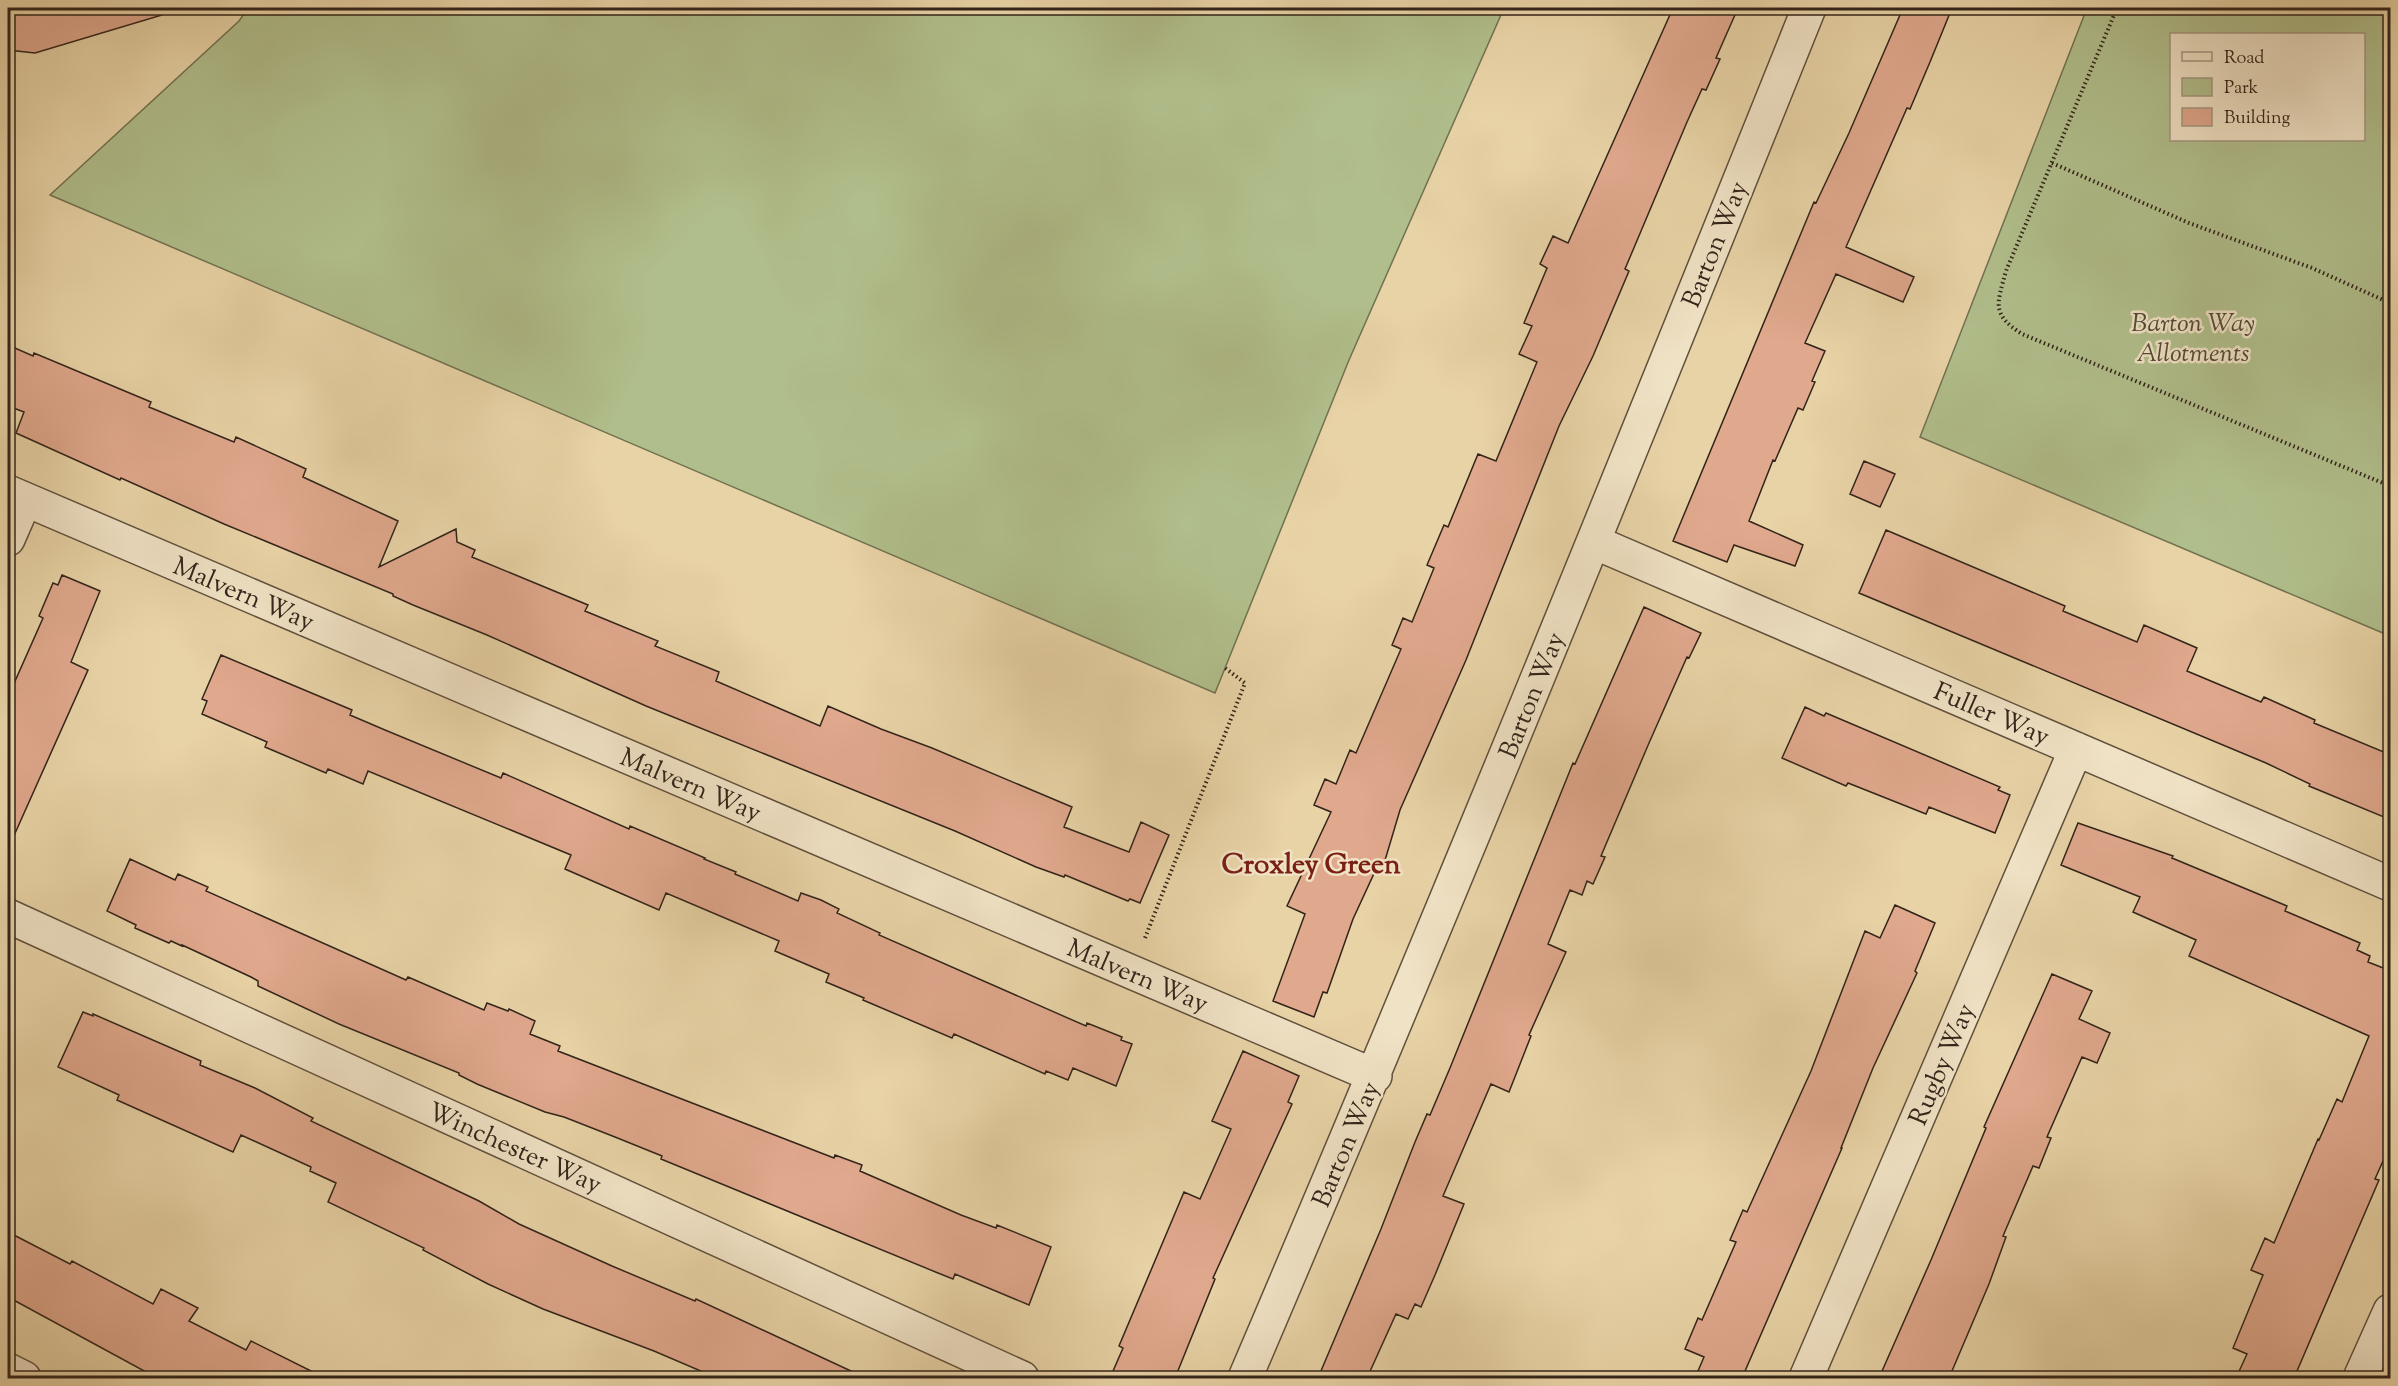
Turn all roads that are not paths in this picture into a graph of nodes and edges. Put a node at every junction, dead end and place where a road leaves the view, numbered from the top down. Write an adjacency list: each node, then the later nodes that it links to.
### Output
1 (1809, 8): 4 (street, Barton Way)
2 (16, 496): 3 (street); 8 (street, Malvern Way)
3 (8, 539)
4 (1594, 543): 5 (street, Fuller Way); 8 (street, Barton Way)
5 (2076, 749): 6 (street, Fuller Way); 14 (street, Rugby Way)
6 (2391, 884)
7 (8, 916): 12 (street, Winchester Way)
8 (1374, 1076): 13 (street, Barton Way)
9 (2391, 1311): 15 (street)
10 (8, 1370): 11 (street)
11 (24, 1378)
12 (1022, 1378)
13 (1245, 1378)
14 (1806, 1378)
15 (2360, 1378)

